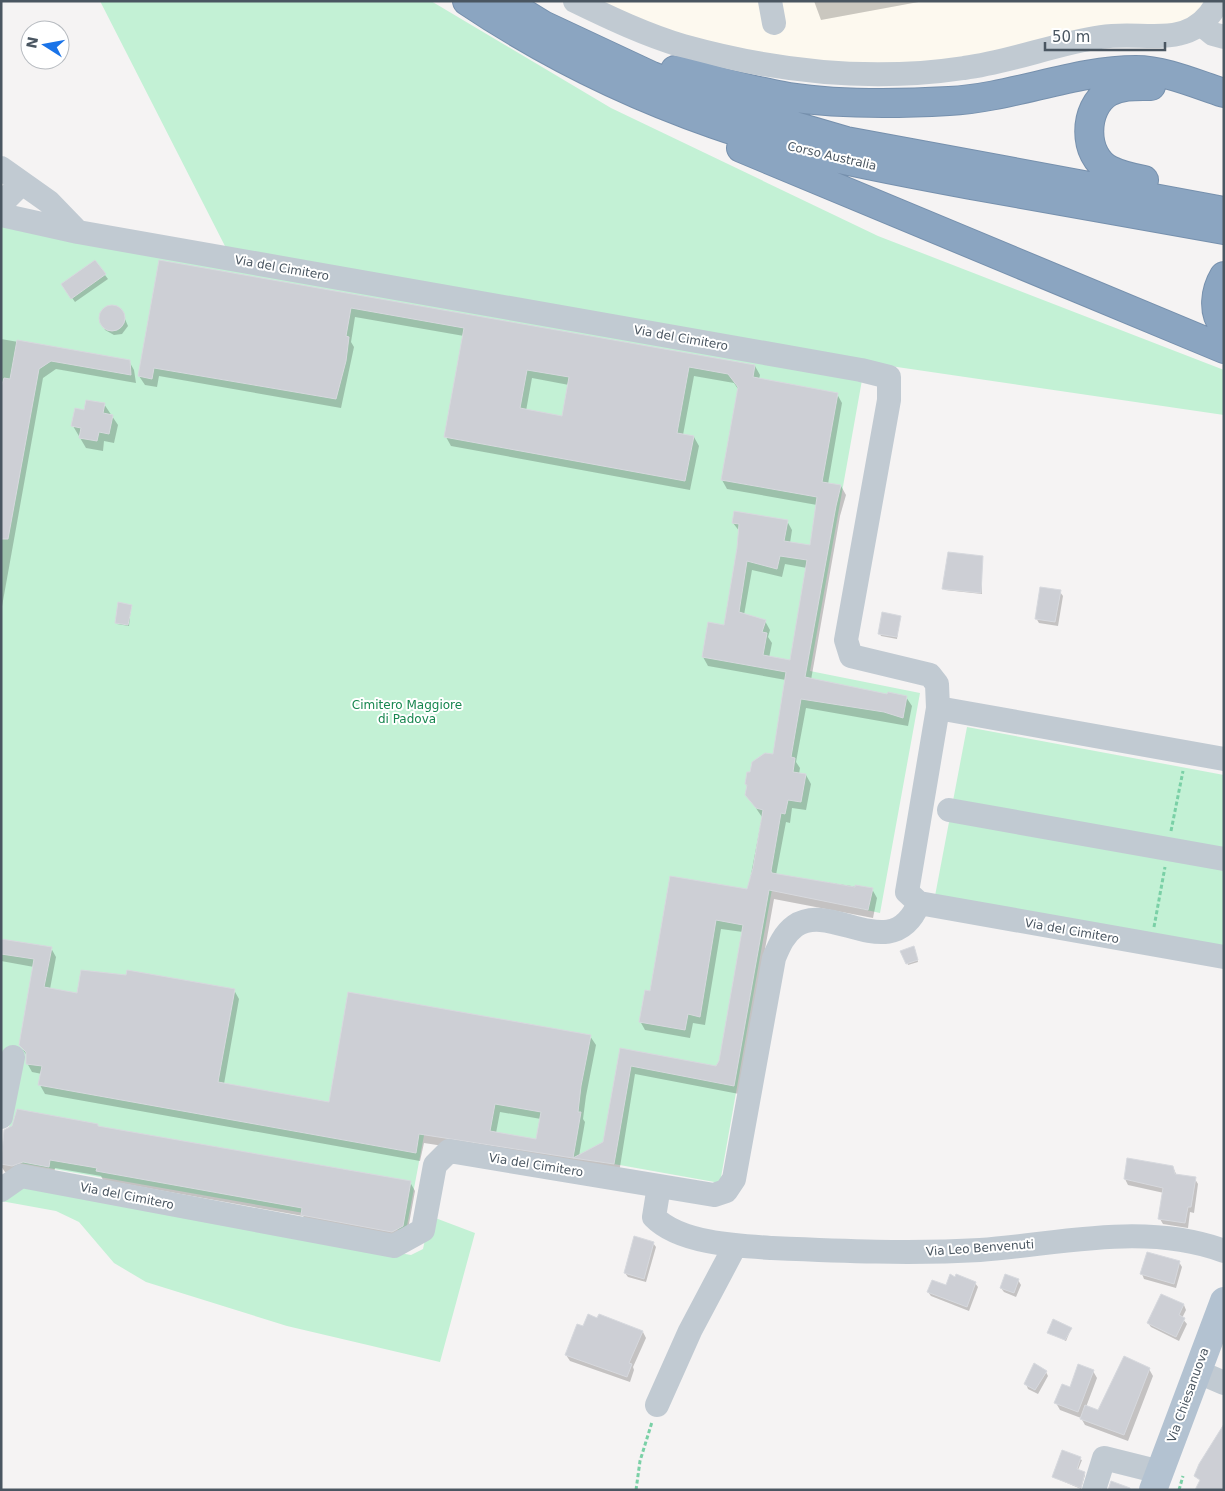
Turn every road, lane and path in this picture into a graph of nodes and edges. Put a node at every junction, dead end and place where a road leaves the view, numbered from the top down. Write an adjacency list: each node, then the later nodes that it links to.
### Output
1 (467, 1): 6 (highway, Corso Australia)
2 (504, 1): 6 (highway, Corso Australia)
3 (575, 1): 5 (street)
4 (1218, 1): 5 (street)
5 (1202, 25): 7 (street)
6 (540, 34): 8 (highway); 14 (highway, Corso Australia); 16 (highway, Corso Australia); 20 (highway)
7 (1224, 37)
8 (1224, 93)
9 (1224, 108): 12 (highway)
10 (1, 168): 11 (street)
11 (22, 183): 13 (street); 17 (street)
12 (1224, 194)
13 (1, 204)
14 (1224, 210)
15 (1, 215): 17 (street, Via del Cimitero)
16 (1224, 230)
17 (78, 232): 21 (street, Via del Cimitero)
18 (1224, 276): 19 (highway)
19 (1224, 327)
20 (1224, 349)
21 (938, 708): 22 (street); 25 (street, Via del Cimitero)
22 (1224, 759)
23 (950, 810): 24 (street)
24 (1224, 859)
25 (919, 903): 26 (street, Via del Cimitero); 30 (street, Via del Cimitero)
26 (1224, 958)
27 (12, 1057): 28 (street)
28 (1, 1117)
29 (4, 1182): 30 (street, Via del Cimitero)
30 (660, 1186): 31 (street, Via Leo Benvenuti)
31 (734, 1246): 32 (street, Via Leo Benvenuti); 36 (street)
32 (1224, 1250)
33 (1224, 1301): 34 (main road, Via Chiesanuova)
34 (1196, 1371): 35 (street); 37 (main road, Via Chiesanuova)
35 (1224, 1383)
36 (657, 1405): 38 (path)
37 (1157, 1481): 39 (street)
38 (636, 1490)
39 (1094, 1490)

